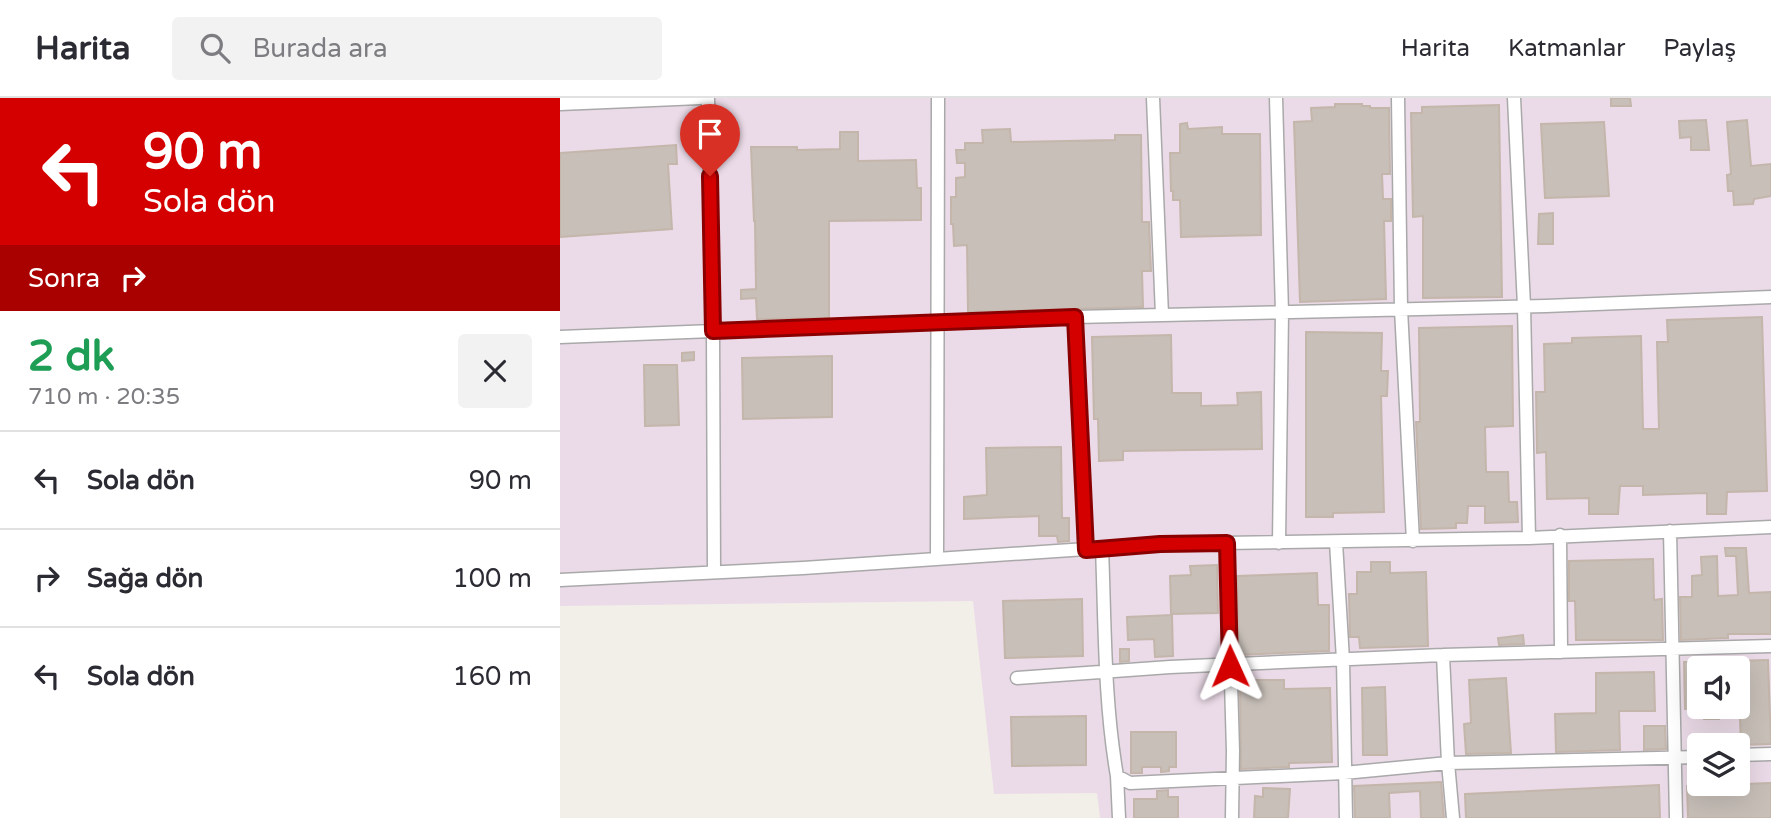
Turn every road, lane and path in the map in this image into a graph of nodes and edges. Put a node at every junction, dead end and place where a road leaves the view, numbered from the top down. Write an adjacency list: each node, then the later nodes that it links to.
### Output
1 (700, 98): 8 (street)
2 (708, 98): 16 (street)
3 (938, 98): 15 (street)
4 (1153, 98): 13 (street)
5 (1276, 98): 12 (street)
6 (1398, 98): 11 (street)
7 (1514, 98): 10 (street)
8 (560, 104)
9 (1771, 297): 10 (street)
10 (1524, 306): 11 (street); 21 (street)
11 (1401, 309): 12 (street); 22 (street)
12 (1282, 312): 13 (street); 23 (street)
13 (1162, 315): 14 (street)
14 (1075, 317): 15 (street); 27 (street)
15 (938, 322): 16 (street); 28 (street)
16 (713, 331): 17 (street); 29 (street)
17 (560, 337)
18 (1771, 527): 19 (street)
19 (1670, 531): 20 (street); 32 (street)
20 (1560, 535): 21 (street); 33 (street)
21 (1529, 538): 22 (street)
22 (1413, 541): 24 (street)
23 (1279, 542): 24 (street); 25 (street)
24 (1336, 542): 35 (street)
25 (1227, 543): 26 (street); 36 (street)
26 (1102, 548): 27 (street); 37 (street)
27 (1086, 550): 28 (street)
28 (937, 559): 29 (street)
29 (714, 572): 30 (street)
30 (560, 580)
31 (1771, 646): 32 (street)
32 (1674, 649): 33 (street); 41 (street)
33 (1561, 652): 34 (street)
34 (1443, 654): 35 (street); 43 (street)
35 (1343, 660): 36 (street); 44 (street)
36 (1230, 666): 37 (street); 46 (street)
37 (1106, 672): 38 (street); 45 (street)
38 (1017, 678)
39 (1771, 754): 40 (street)
40 (1750, 755)
41 (1675, 758): 42 (street); 43 (street); 51 (street)
42 (1687, 758)
43 (1448, 763): 44 (street); 50 (street)
44 (1344, 773): 46 (street); 49 (street)
45 (1117, 776): 46 (street); 47 (street)
46 (1232, 777): 48 (street)
47 (1119, 818)
48 (1232, 818)
49 (1346, 818)
50 (1453, 818)
51 (1676, 818)

